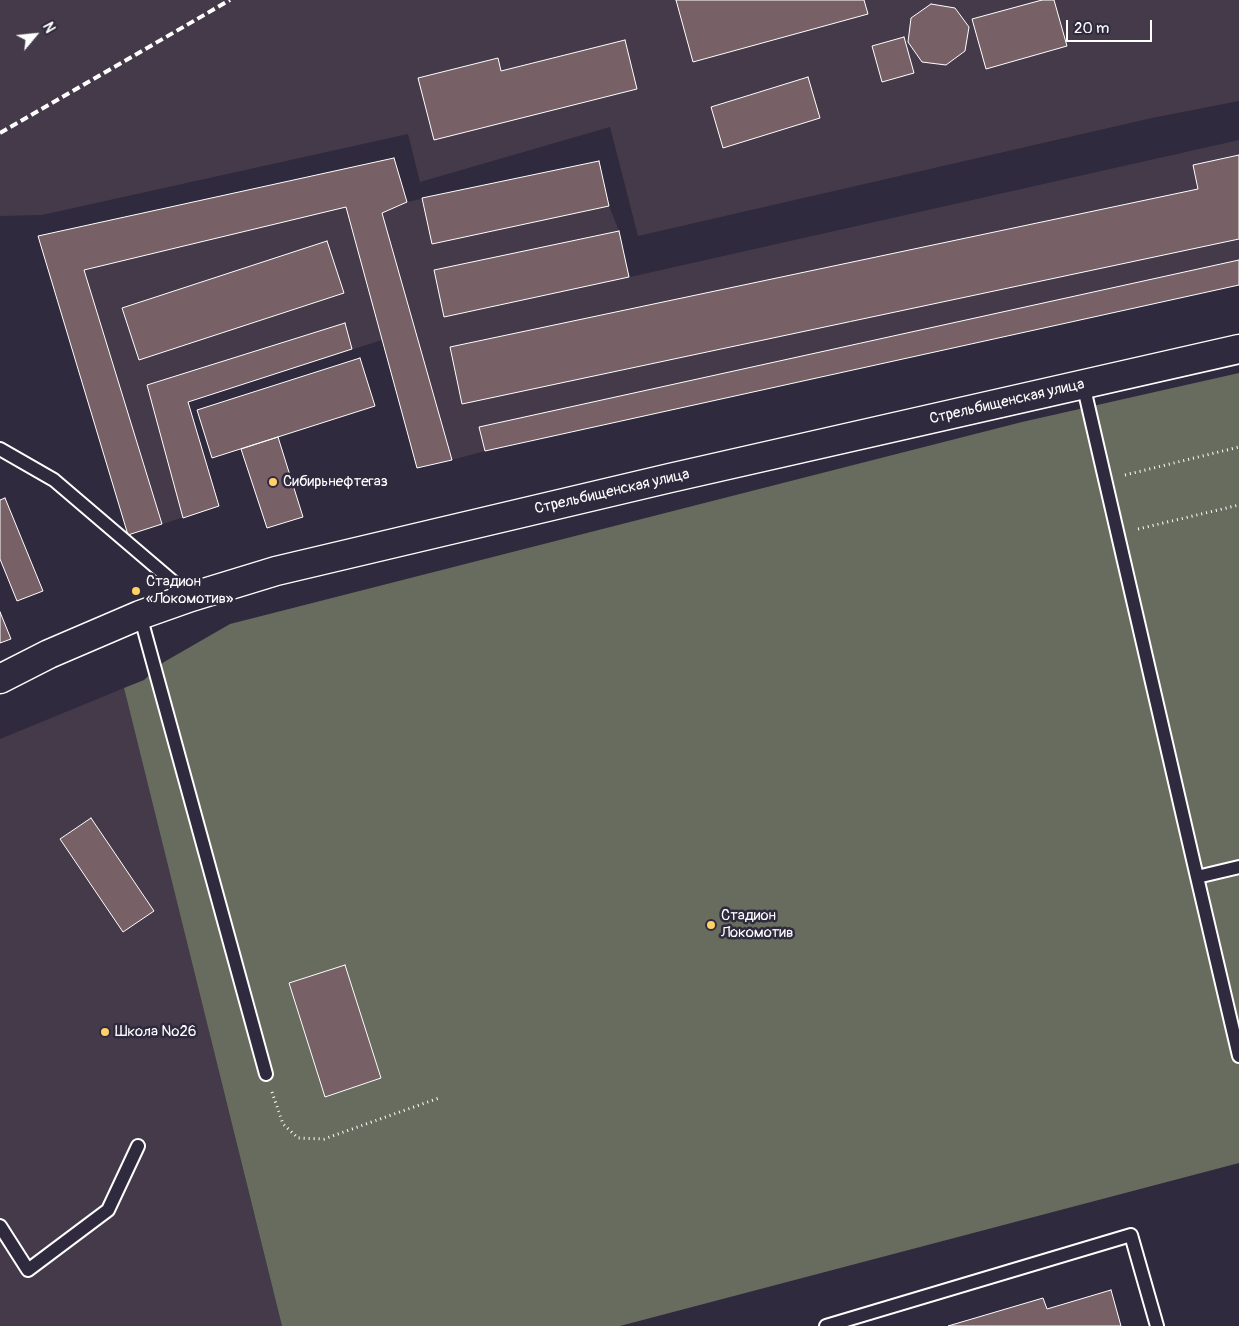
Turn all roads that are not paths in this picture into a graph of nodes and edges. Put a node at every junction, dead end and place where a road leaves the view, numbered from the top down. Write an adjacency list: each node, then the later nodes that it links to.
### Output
1 (1239, 349): 2 (main road, Стрельбищенская улица)
2 (1083, 384): 4 (main road, Стрельбищенская улица); 8 (lane)
3 (0, 449): 4 (lane)
4 (191, 597): 5 (main road, Стрельбищенская улица)
5 (140, 615): 6 (main road, Стрельбищенская улица); 10 (lane)
6 (0, 679)
7 (1239, 868): 8 (lane)
8 (1197, 877): 9 (lane)
9 (1239, 1056)
10 (266, 1074)
11 (138, 1146): 13 (lane)
12 (0, 1226): 13 (lane)
13 (4, 1241)
14 (826, 1326): 15 (lane)
15 (1157, 1326)

